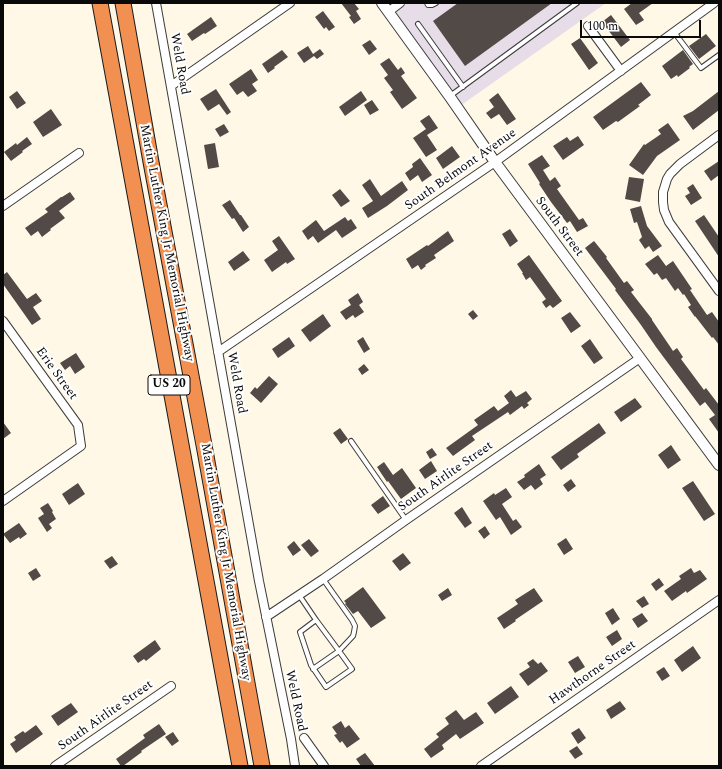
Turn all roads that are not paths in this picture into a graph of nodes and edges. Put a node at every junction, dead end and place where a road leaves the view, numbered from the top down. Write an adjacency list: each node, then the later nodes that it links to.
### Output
1 (100, 3): 42 (highway, Martin Luther King Jr Memorial Highway / US 20)
2 (123, 3): 43 (highway, Martin Luther King Jr Memorial Highway / US 20)
3 (156, 3): 17 (street, Weld Road)
4 (290, 3): 17 (street)
5 (382, 3): 11 (street, South Street)
6 (400, 3): 11 (street)
7 (427, 3): 8 (lane)
8 (436, 3)
9 (577, 3): 18 (lane)
10 (714, 3): 14 (street, South Belmont Avenue)
11 (388, 12): 19 (street, South Street)
12 (418, 24): 18 (lane)
13 (588, 26): 16 (street)
14 (674, 32): 15 (lane); 16 (street, South Belmont Avenue)
15 (719, 55)
16 (621, 71): 22 (street, South Belmont Avenue)
17 (171, 86): 26 (street, Weld Road)
18 (463, 87): 19 (lane)
19 (450, 97): 22 (street, South Street)
20 (719, 135): 24 (street)
21 (80, 152): 23 (street)
22 (495, 162): 26 (street, South Belmont Avenue); 27 (street, South Street)
23 (3, 206)
24 (719, 291)
25 (3, 321): 30 (street, Erie Street)
26 (218, 352): 35 (street, Weld Road)
27 (640, 358): 29 (street, South Street); 31 (street, South Airlite Street)
28 (351, 441): 31 (lane)
29 (719, 465)
30 (3, 501)
31 (406, 520): 32 (street, South Airlite Street)
32 (323, 579): 33 (street, South Airlite Street); 37 (lane)
33 (298, 595): 35 (street, South Airlite Street); 36 (lane)
34 (719, 600): 46 (street, Hawthorne Street)
35 (266, 617): 44 (street, Weld Road)
36 (316, 620): 37 (lane); 38 (lane)
37 (339, 651): 38 (lane); 38 (lane)
38 (313, 669)
39 (171, 686): 41 (street, South Airlite Street)
40 (304, 738): 45 (street)
41 (55, 766)
42 (240, 766)
43 (262, 766)
44 (295, 766)
45 (324, 766)
46 (481, 766)

